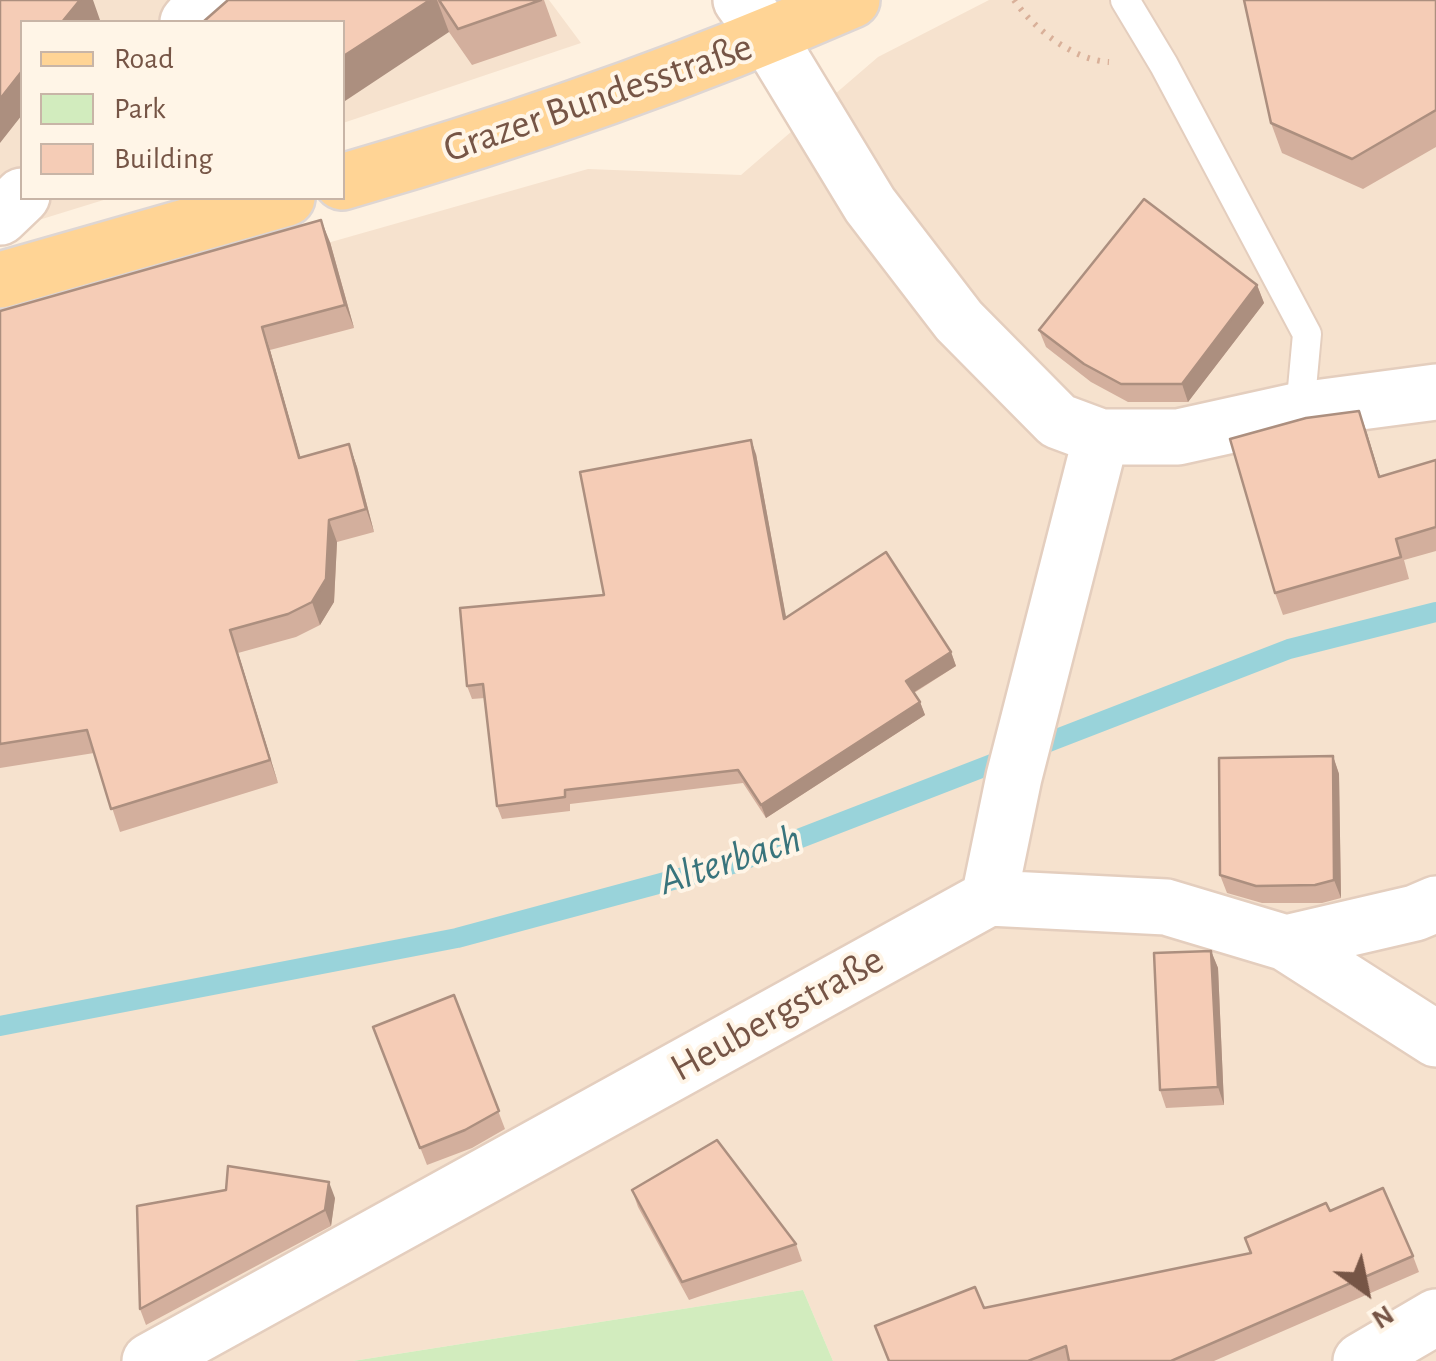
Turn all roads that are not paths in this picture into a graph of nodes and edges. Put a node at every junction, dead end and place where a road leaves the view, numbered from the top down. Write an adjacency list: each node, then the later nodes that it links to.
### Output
1 (207, 0): 5 (street)
2 (852, 0): 4 (main road)
3 (1125, 0): 12 (lane)
4 (754, 18): 6 (main road, Grazer Bundesstraße); 13 (street, Grazer Bundesstraße)
5 (190, 20)
6 (345, 181)
7 (20, 198): 9 (street)
8 (280, 200): 10 (main road)
9 (0, 217)
10 (0, 280)
11 (1436, 392): 12 (street, Grazer Bundesstraße)
12 (1300, 410): 13 (street, Grazer Bundesstraße)
13 (1101, 437): 14 (street)
14 (989, 898): 16 (street); 19 (street, Heubergstraße)
15 (1436, 904): 16 (street)
16 (1286, 943): 17 (street)
17 (1436, 1038)
18 (1436, 1317): 20 (street)
19 (150, 1361)
20 (1361, 1361)

